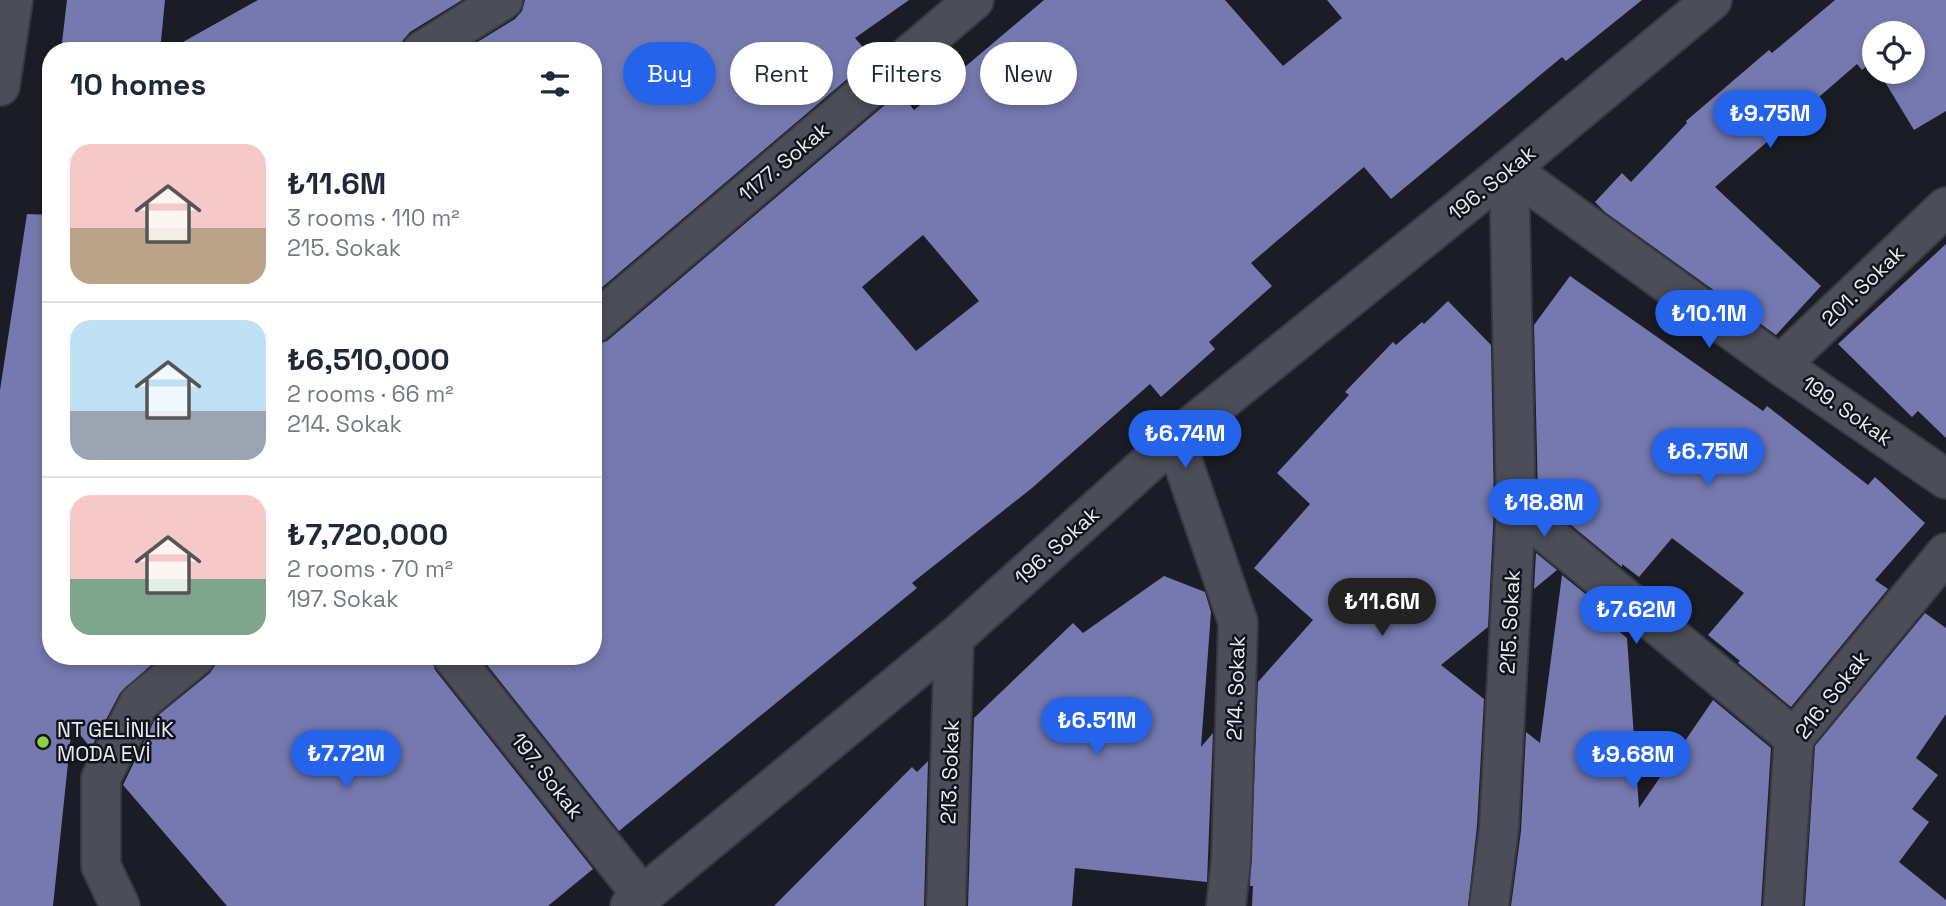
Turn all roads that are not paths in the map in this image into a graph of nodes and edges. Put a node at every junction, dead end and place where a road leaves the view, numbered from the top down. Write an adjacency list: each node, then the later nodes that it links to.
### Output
1 (13, 0): 6 (street)
2 (503, 0): 5 (street)
3 (974, 0): 9 (street, 1177. Sokak)
4 (1712, 0): 7 (street, 196. Sokak)
5 (436, 42)
6 (0, 86)
7 (1510, 169): 10 (street, 199. Sokak); 11 (street, 196. Sokak); 13 (street, 215. Sokak)
8 (1946, 207): 10 (street, 201. Sokak)
9 (602, 316)
10 (1780, 365): 12 (street, 199. Sokak)
11 (1175, 439): 15 (street, 196. Sokak); 22 (street, 214. Sokak)
12 (1946, 479)
13 (1516, 508): 18 (street); 23 (street, 215. Sokak)
14 (1946, 553): 18 (street, 216. Sokak)
15 (954, 638): 19 (street, 196. Sokak); 21 (street, 213. Sokak)
16 (186, 665): 20 (street)
17 (459, 665): 19 (street, 197. Sokak)
18 (1794, 738): 24 (street, 216. Sokak)
19 (638, 902)
20 (120, 906)
21 (946, 906)
22 (1226, 906)
23 (1489, 906)
24 (1783, 906)

